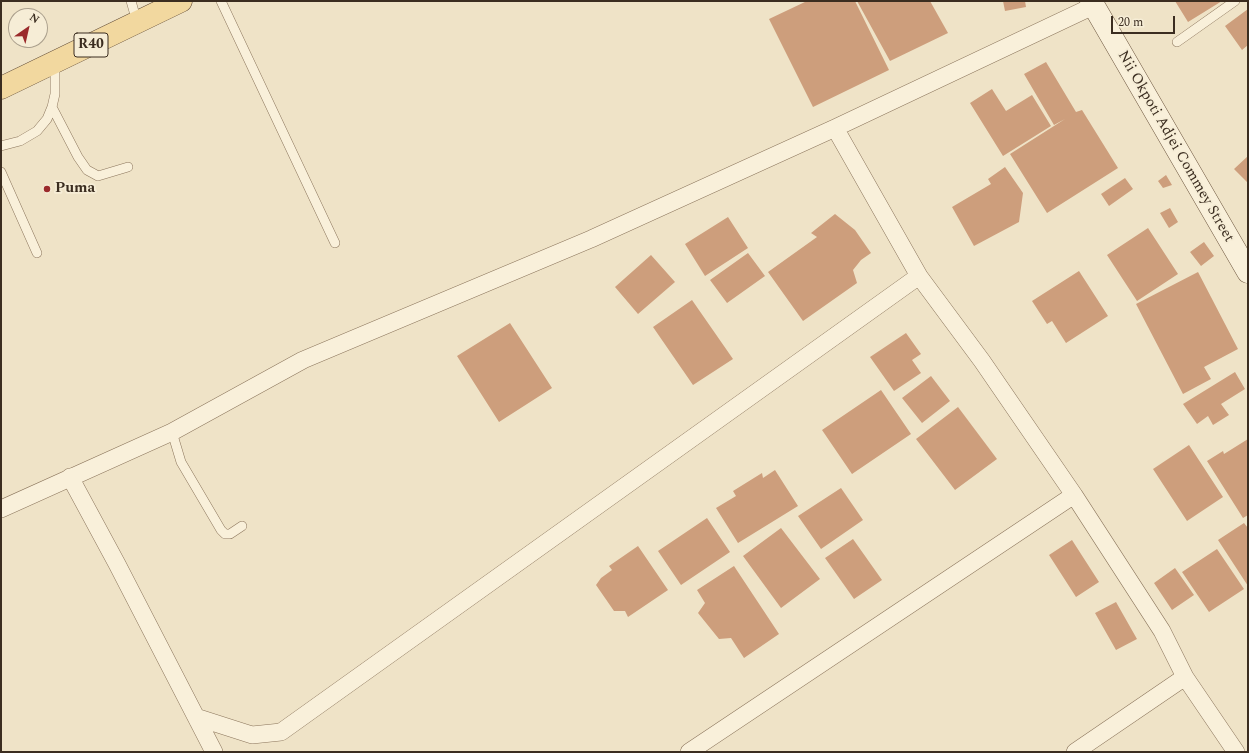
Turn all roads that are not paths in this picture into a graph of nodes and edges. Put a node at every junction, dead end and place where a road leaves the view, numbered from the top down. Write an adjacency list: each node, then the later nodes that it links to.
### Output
1 (131, 1): 6 (lane)
2 (181, 1): 6 (main road, R40)
3 (221, 1): 15 (lane)
4 (1235, 1): 7 (lane)
5 (1092, 4): 11 (street); 17 (street, Nii Okpoti Adjei Commey Street)
6 (137, 22): 8 (main road, R40)
7 (1177, 42)
8 (55, 62): 9 (main road, R40); 10 (lane)
9 (1, 88)
10 (52, 107): 12 (lane); 13 (lane)
11 (835, 128): 18 (street); 19 (street)
12 (1, 146)
13 (128, 167)
14 (1, 172): 16 (lane)
15 (335, 243)
16 (37, 253)
17 (1248, 272)
18 (919, 276): 21 (street); 25 (street)
19 (172, 432): 20 (street); 23 (lane)
20 (70, 477): 22 (street); 25 (street)
21 (1074, 495): 24 (street); 27 (street)
22 (1, 509)
23 (242, 526)
24 (1185, 677): 28 (street); 29 (street)
25 (196, 717): 26 (street)
26 (214, 752)
27 (689, 752)
28 (1075, 752)
29 (1236, 752)

